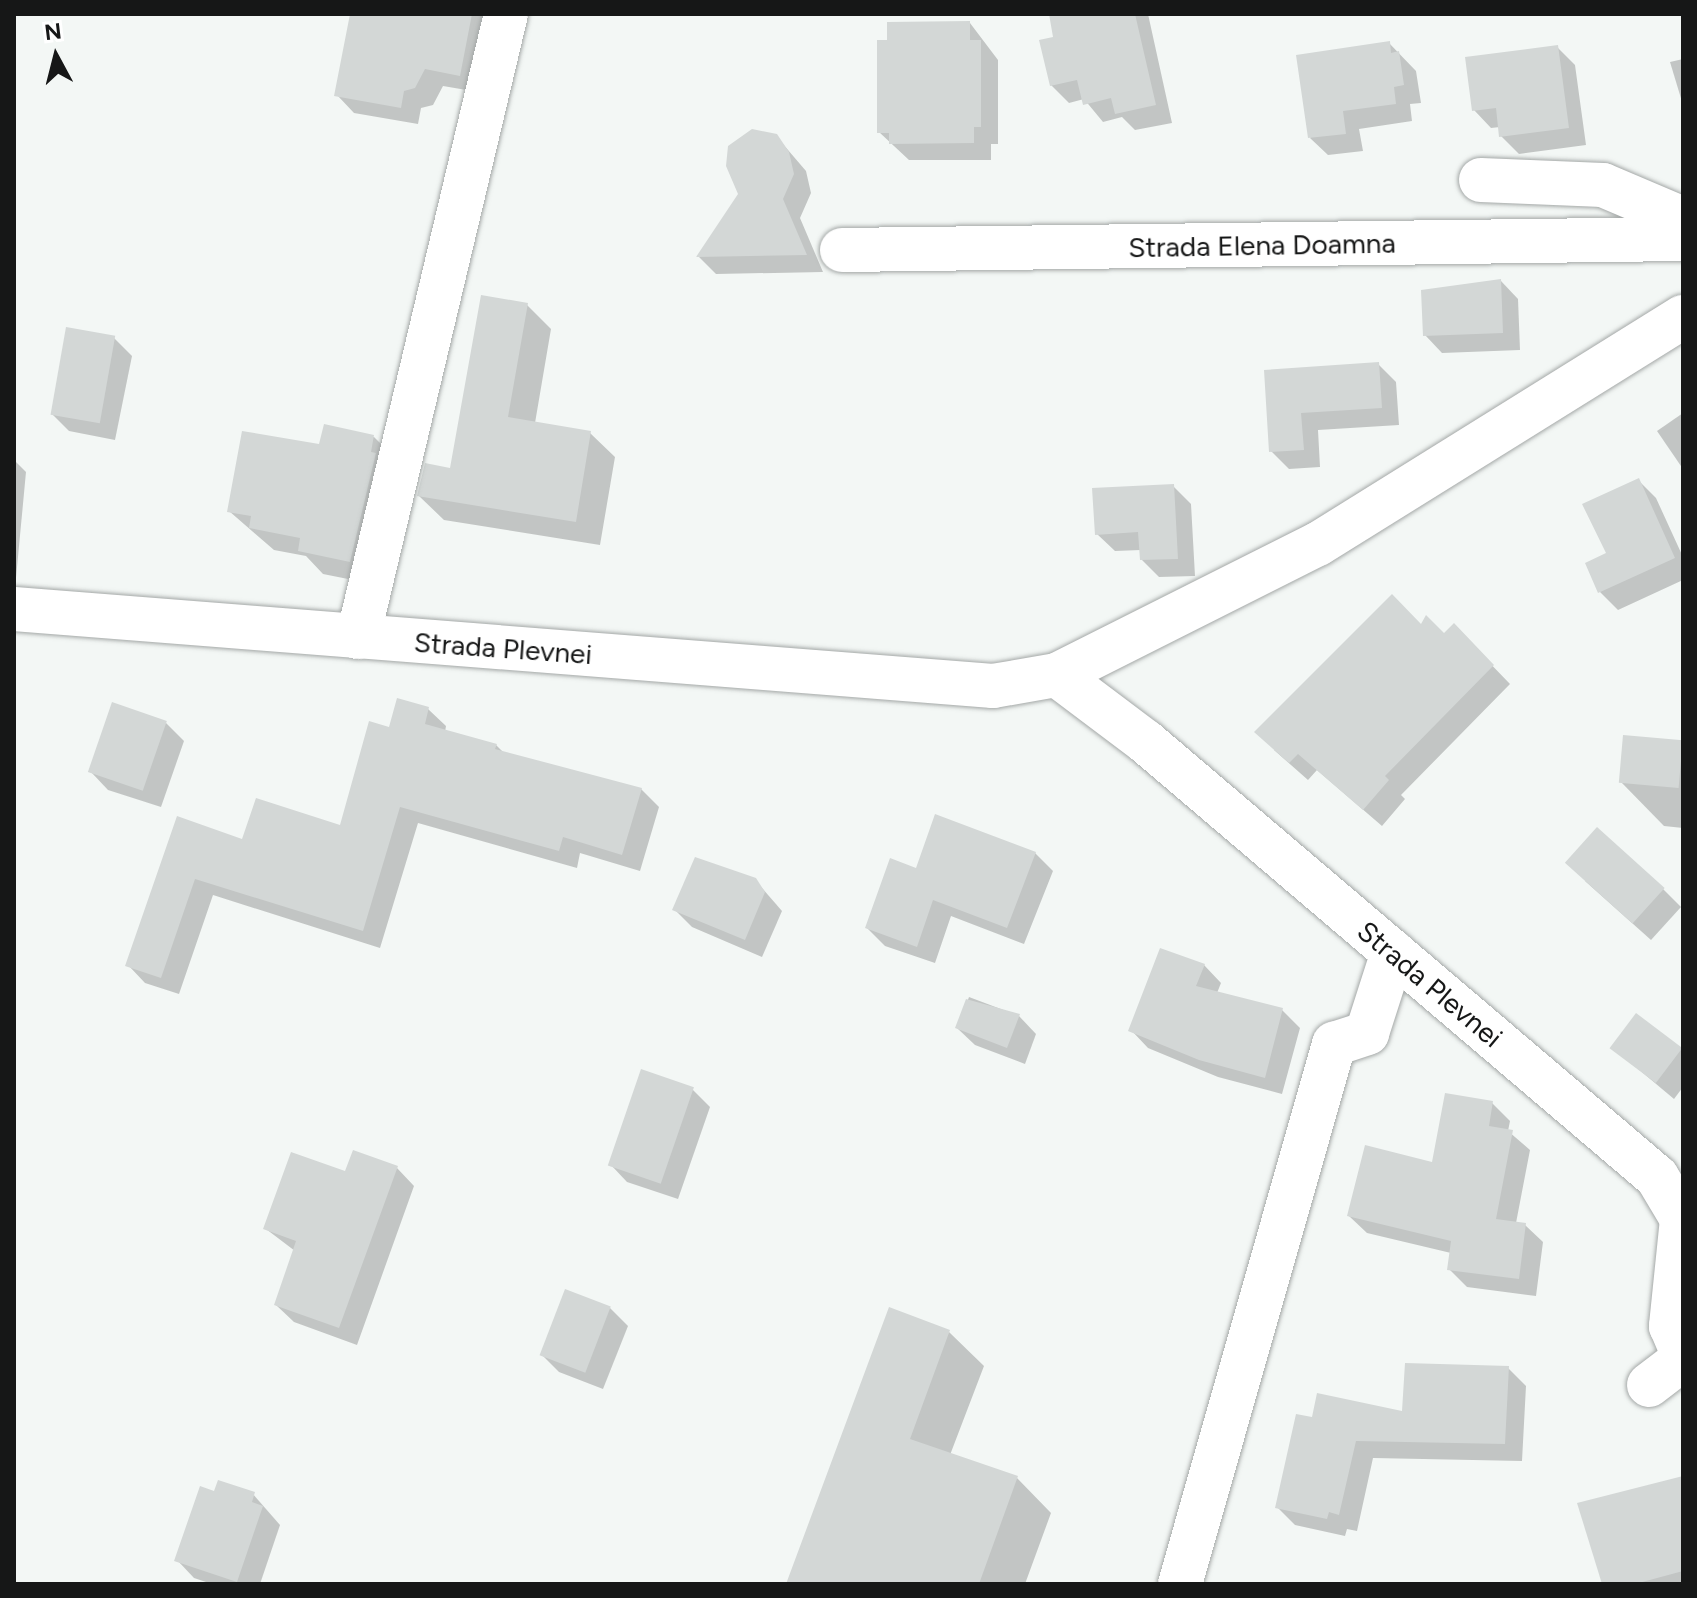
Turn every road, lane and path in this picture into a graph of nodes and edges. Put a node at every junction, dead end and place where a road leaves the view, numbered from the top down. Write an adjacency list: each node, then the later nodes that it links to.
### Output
1 (506, 14): 8 (street)
2 (1481, 180): 3 (street)
3 (1683, 219)
4 (1683, 239): 5 (street, Strada Elena Doamna)
5 (842, 250)
6 (1683, 317): 9 (street)
7 (14, 609): 8 (street, Strada Plevnei)
8 (358, 637): 9 (street, Strada Plevnei)
9 (1057, 675): 10 (street, Strada Plevnei)
10 (1393, 952): 11 (street, Strada Plevnei); 13 (street)
11 (1683, 1357): 12 (street)
12 (1649, 1385)
13 (1180, 1584)

